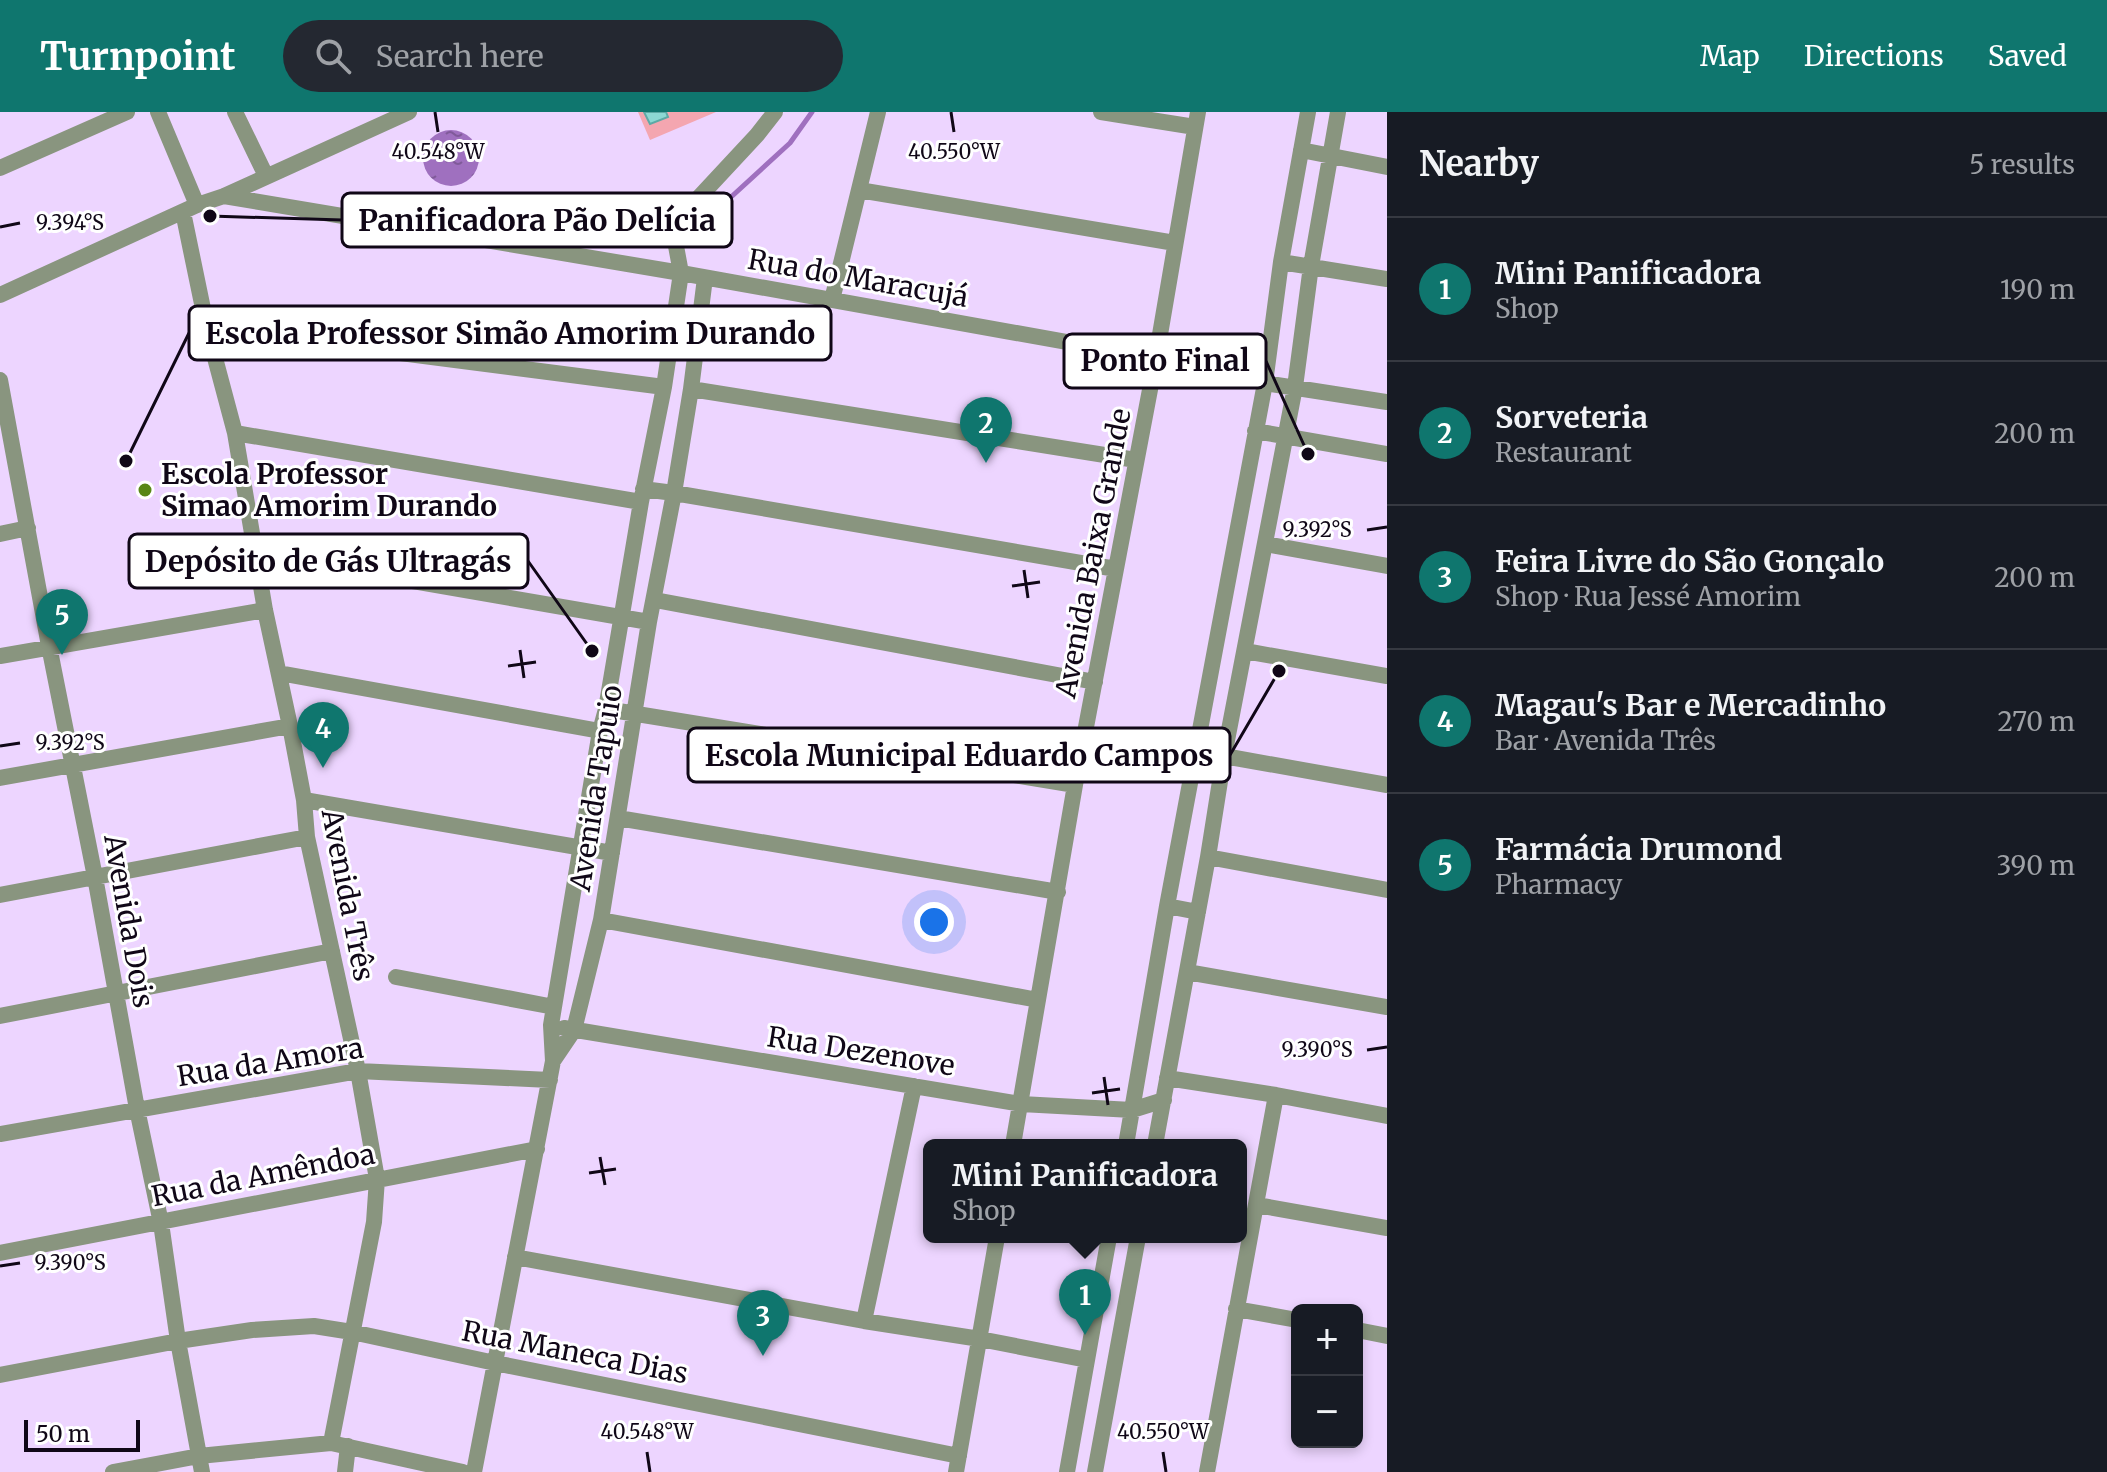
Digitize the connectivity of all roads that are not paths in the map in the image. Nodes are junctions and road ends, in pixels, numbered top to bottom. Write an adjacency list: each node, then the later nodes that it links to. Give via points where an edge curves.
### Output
1 (127, 112): 14 (street)
2 (158, 112): 18 (street, Avenida Três)
3 (235, 112): 15 (street)
4 (409, 112): 15 (street)
5 (775, 112): 22 (street, Avenida Tapuio, via 682,218 676,246)
6 (878, 112): 16 (street)
7 (1101, 112): 10 (street)
8 (1308, 112): 11 (street)
9 (1338, 112): 12 (street)
10 (1196, 119): 19 (street, Avenida Baixa Grande)
11 (1301, 150): 12 (street); 20 (street)
12 (1331, 157): 13 (street); 21 (street)
13 (1387, 167)
14 (0, 168)
15 (266, 176): 17 (street)
16 (859, 190): 19 (street); 26 (street)
17 (224, 196): 18 (street); 22 (street, Rua do Maracujá)
18 (190, 208): 25 (street); 27 (street, Avenida Três)
19 (1175, 243): 28 (street, Avenida Baixa Grande)
20 (1281, 262): 21 (street); 30 (street)
21 (1311, 266): 24 (street); 32 (street)
22 (681, 273): 23 (street, Rua do Maracujá); 31 (street, Avenida Tapuio)
23 (705, 278): 26 (street, Rua do Maracujá); 33 (street, Avenida Tapuio)
24 (1387, 279)
25 (0, 295)
26 (832, 300): 28 (street, Rua do Maracujá)
27 (207, 328): 31 (street); 37 (street, Avenida Três)
28 (1156, 358): 30 (street, Rua do Maracujá); 40 (street, Avenida Baixa Grande)
29 (0, 380): 35 (street, Avenida Dois)
30 (1265, 383): 32 (street, Rua do Maracujá); 36 (street)
31 (664, 387): 42 (street, Avenida Tapuio)
32 (1295, 387): 34 (street, Rua do Maracujá); 38 (street)
33 (691, 389): 40 (street); 41 (street, Avenida Tapuio)
34 (1387, 402)
35 (4, 422): 43 (street, Avenida Dois)
36 (1255, 431): 38 (street); 78 (street)
37 (235, 433): 42 (street); 46 (street, Avenida Três)
38 (1286, 435): 39 (street); 45 (street)
39 (1387, 454)
40 (1136, 460): 48 (street, Avenida Baixa Grande)
41 (674, 493): 42 (street); 48 (street); 49 (street, Avenida Tapuio)
42 (642, 496): 51 (street, Avenida Tapuio)
43 (28, 528): 44 (street); 53 (street, Avenida Dois)
44 (0, 534)
45 (1265, 544): 47 (street); 54 (street)
46 (257, 554): 50 (street, Avenida Três); 51 (street)
47 (1387, 566)
48 (1116, 569): 58 (street, Avenida Baixa Grande)
49 (655, 600): 52 (street, Avenida Tapuio); 58 (street)
50 (265, 610): 53 (street); 56 (street, Avenida Três)
51 (621, 618): 52 (street); 59 (street, Avenida Tapuio)
52 (649, 622): 60 (street, Avenida Tapuio)
53 (49, 646): 55 (street); 64 (street, Avenida Dois)
54 (1245, 651): 57 (street); 63 (street)
55 (0, 656)
56 (279, 673): 61 (street, Avenida Três); 62 (street)
57 (1387, 676)
58 (1095, 682): 66 (street, Avenida Baixa Grande)
59 (606, 709): 60 (street); 62 (street, Avenida Tapuio)
60 (634, 715): 66 (street); 69 (street, Avenida Tapuio)
61 (290, 726): 64 (street); 68 (street, Avenida Três)
62 (600, 731): 71 (street, Avenida Tapuio)
63 (1224, 756): 67 (street); 73 (street)
64 (73, 765): 65 (street); 74 (street, Avenida Dois)
65 (0, 778)
66 (1075, 785): 76 (street, Avenida Baixa Grande)
67 (1387, 785)
68 (304, 800): 70 (street, Avenida Três); 71 (street)
69 (618, 818): 72 (street, Avenida Tapuio); 76 (street)
70 (307, 837): 74 (street); 81 (street, Avenida Três)
71 (581, 847): 72 (street); 86 (street, Avenida Tapuio)
72 (612, 853): 80 (street, Avenida Tapuio)
73 (1208, 857): 75 (street); 79 (street)
74 (95, 877): 77 (street); 84 (street, Avenida Dois)
75 (1387, 890)
76 (1058, 892): 85 (street, Avenida Baixa Grande)
77 (0, 895)
78 (1167, 906): 79 (street); 100 (street)
79 (1198, 912): 82 (street)
80 (601, 920): 85 (street); 90 (street, Avenida Tapuio)
81 (332, 951): 84 (street); 92 (street, Avenida Três)
82 (1187, 972): 87 (street); 93 (street)
83 (396, 977): 86 (street)
84 (116, 993): 88 (street); 99 (street, Avenida Dois)
85 (1038, 1000): 98 (street, Avenida Baixa Grande)
86 (554, 1007): 89 (street, Avenida Tapuio)
87 (1387, 1007)
88 (0, 1016)
89 (551, 1025): 90 (street, Rua Dezenove); 91 (street, Avenida Tapuio)
90 (574, 1030): 91 (street, Avenida Tapuio); 95 (street, Rua Dezenove)
91 (553, 1061): 94 (street, Avenida Tapuio)
92 (358, 1071): 94 (street, Rua da Amora); 99 (street, Rua da Amora); 107 (street, Avenida Três)
93 (1167, 1078): 96 (street); 97 (street)
94 (550, 1080): 106 (street, Avenida Tapuio)
95 (914, 1086): 98 (street, Rua Dezenove); 118 (street)
96 (1276, 1095): 101 (street); 108 (street)
97 (1164, 1100): 100 (street, Rua Dezenove); 105 (street)
98 (1021, 1104): 100 (street, Rua Dezenove); 103 (street, Avenida Baixa Grande)
99 (137, 1109): 102 (street, Rua da Amora); 109 (street, Avenida Dois)
100 (1132, 1110): 104 (street)
101 (1387, 1116)
102 (0, 1134)
103 (1014, 1139)
104 (1127, 1139)
105 (1156, 1139)
106 (537, 1149): 107 (street, Rua da Amêndoa); 115 (street, Avenida Tapuio)
107 (377, 1179): 109 (street, Rua da Amêndoa); 122 (street, Avenida Três)
108 (1257, 1205): 110 (street); 116 (street)
109 (161, 1223): 114 (street, Rua da Amêndoa); 125 (street, Avenida Dois)
110 (1387, 1228)
111 (996, 1243): 124 (street)
112 (1108, 1243): 119 (street)
113 (1137, 1243): 120 (street)
114 (0, 1253)
115 (515, 1257): 118 (street); 127 (street, Avenida Tapuio)
116 (1236, 1309): 117 (street); 138 (street)
117 (1291, 1319)
118 (864, 1321): 124 (street)
119 (1094, 1325): 120 (street); 126 (street)
120 (1121, 1331): 137 (street)
121 (1363, 1331): 123 (street)
122 (352, 1332): 125 (street, Rua Maneca Dias, via 275,1327); 127 (street, Rua Maneca Dias); 129 (street, Avenida Três)
123 (1387, 1336)
124 (980, 1339): 126 (street); 131 (street)
125 (178, 1341): 128 (street, Rua Maneca Dias); 130 (street, Avenida Dois)
126 (1087, 1360): 136 (street)
127 (495, 1363): 131 (street, Rua Maneca Dias); 135 (street, Avenida Tapuio)
128 (0, 1375)
129 (340, 1445): 130 (street); 133 (street, Avenida Três); 134 (street)
130 (200, 1464): 132 (street)
131 (958, 1464)
132 (113, 1472)
133 (345, 1472)
134 (463, 1472)
135 (474, 1472)
136 (1067, 1472)
137 (1095, 1472)
138 (1207, 1472)

